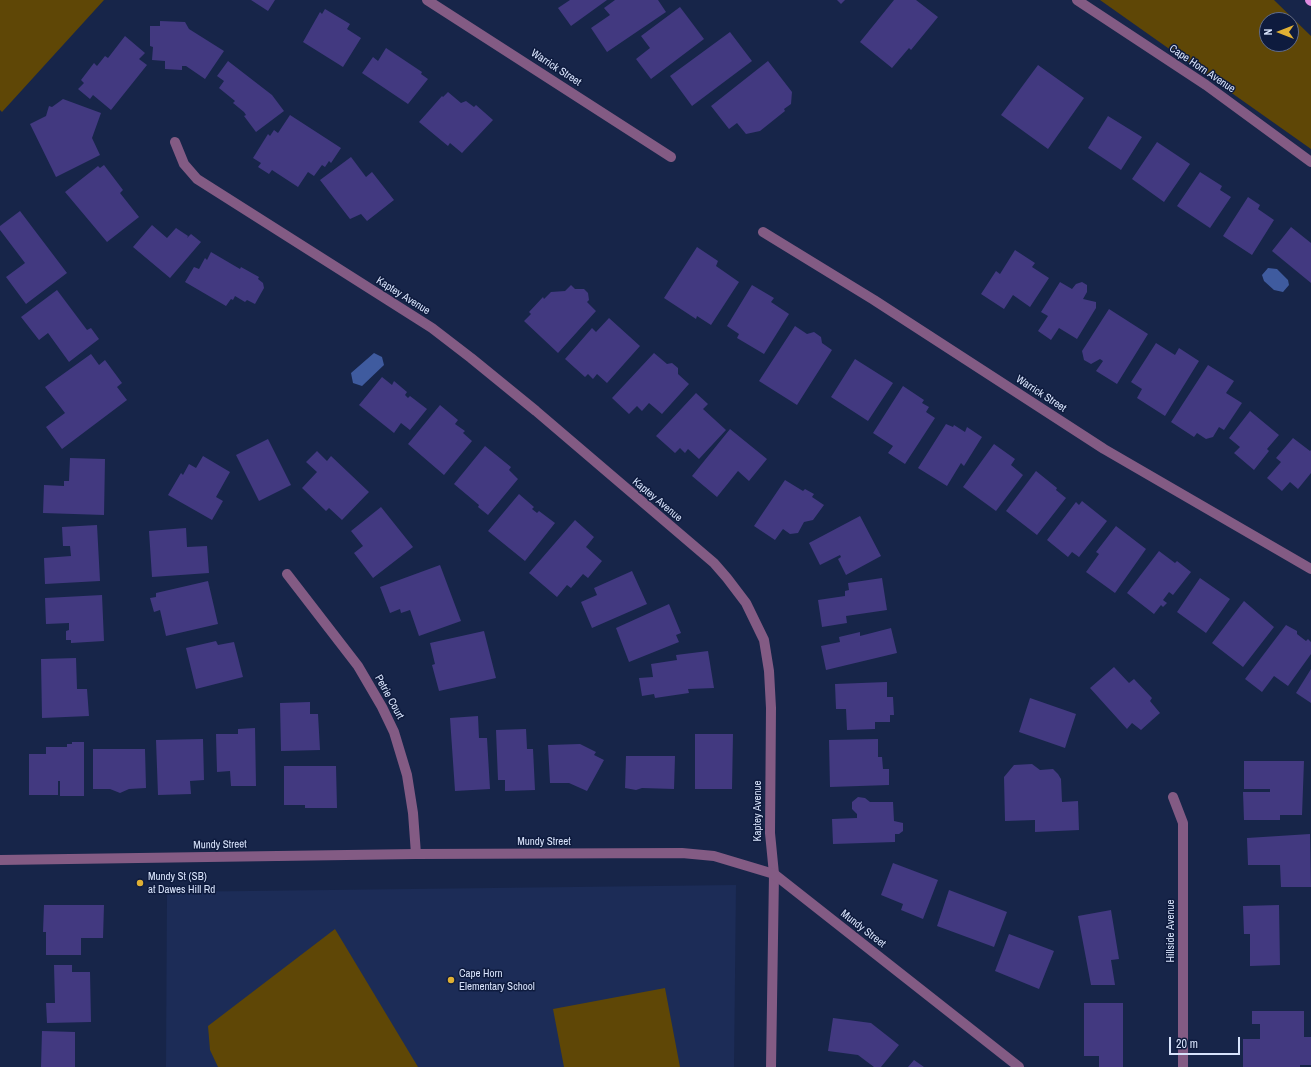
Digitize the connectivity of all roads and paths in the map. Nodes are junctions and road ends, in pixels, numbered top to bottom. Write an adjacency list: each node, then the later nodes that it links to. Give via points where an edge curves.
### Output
1 (427, 0): 4 (street, Warrick Street)
2 (1077, 0): 5 (street, Cape Horn Avenue, via 1206,85)
3 (175, 142): 12 (street, Kaptey Avenue, via 184,164 197,179 432,328 536,411 714,563 727,578 746,603 756,622 764,640 769,671 770,833)
4 (671, 157)
5 (1311, 162)
6 (763, 232): 7 (street, Warrick Street, via 874,300 1104,449)
7 (1311, 569)
8 (288, 574): 10 (street, Petrie Court, via 358,666 394,732 407,775)
9 (1173, 797): 15 (street, Hillside Avenue, via 1183,823)
10 (416, 854): 11 (street, Mundy Street); 12 (street, Mundy Street, via 682,853 714,856)
11 (0, 860)
12 (774, 874): 13 (street, Kaptey Avenue); 14 (street, Mundy Street)
13 (771, 1067)
14 (1019, 1067)
15 (1183, 1067)

